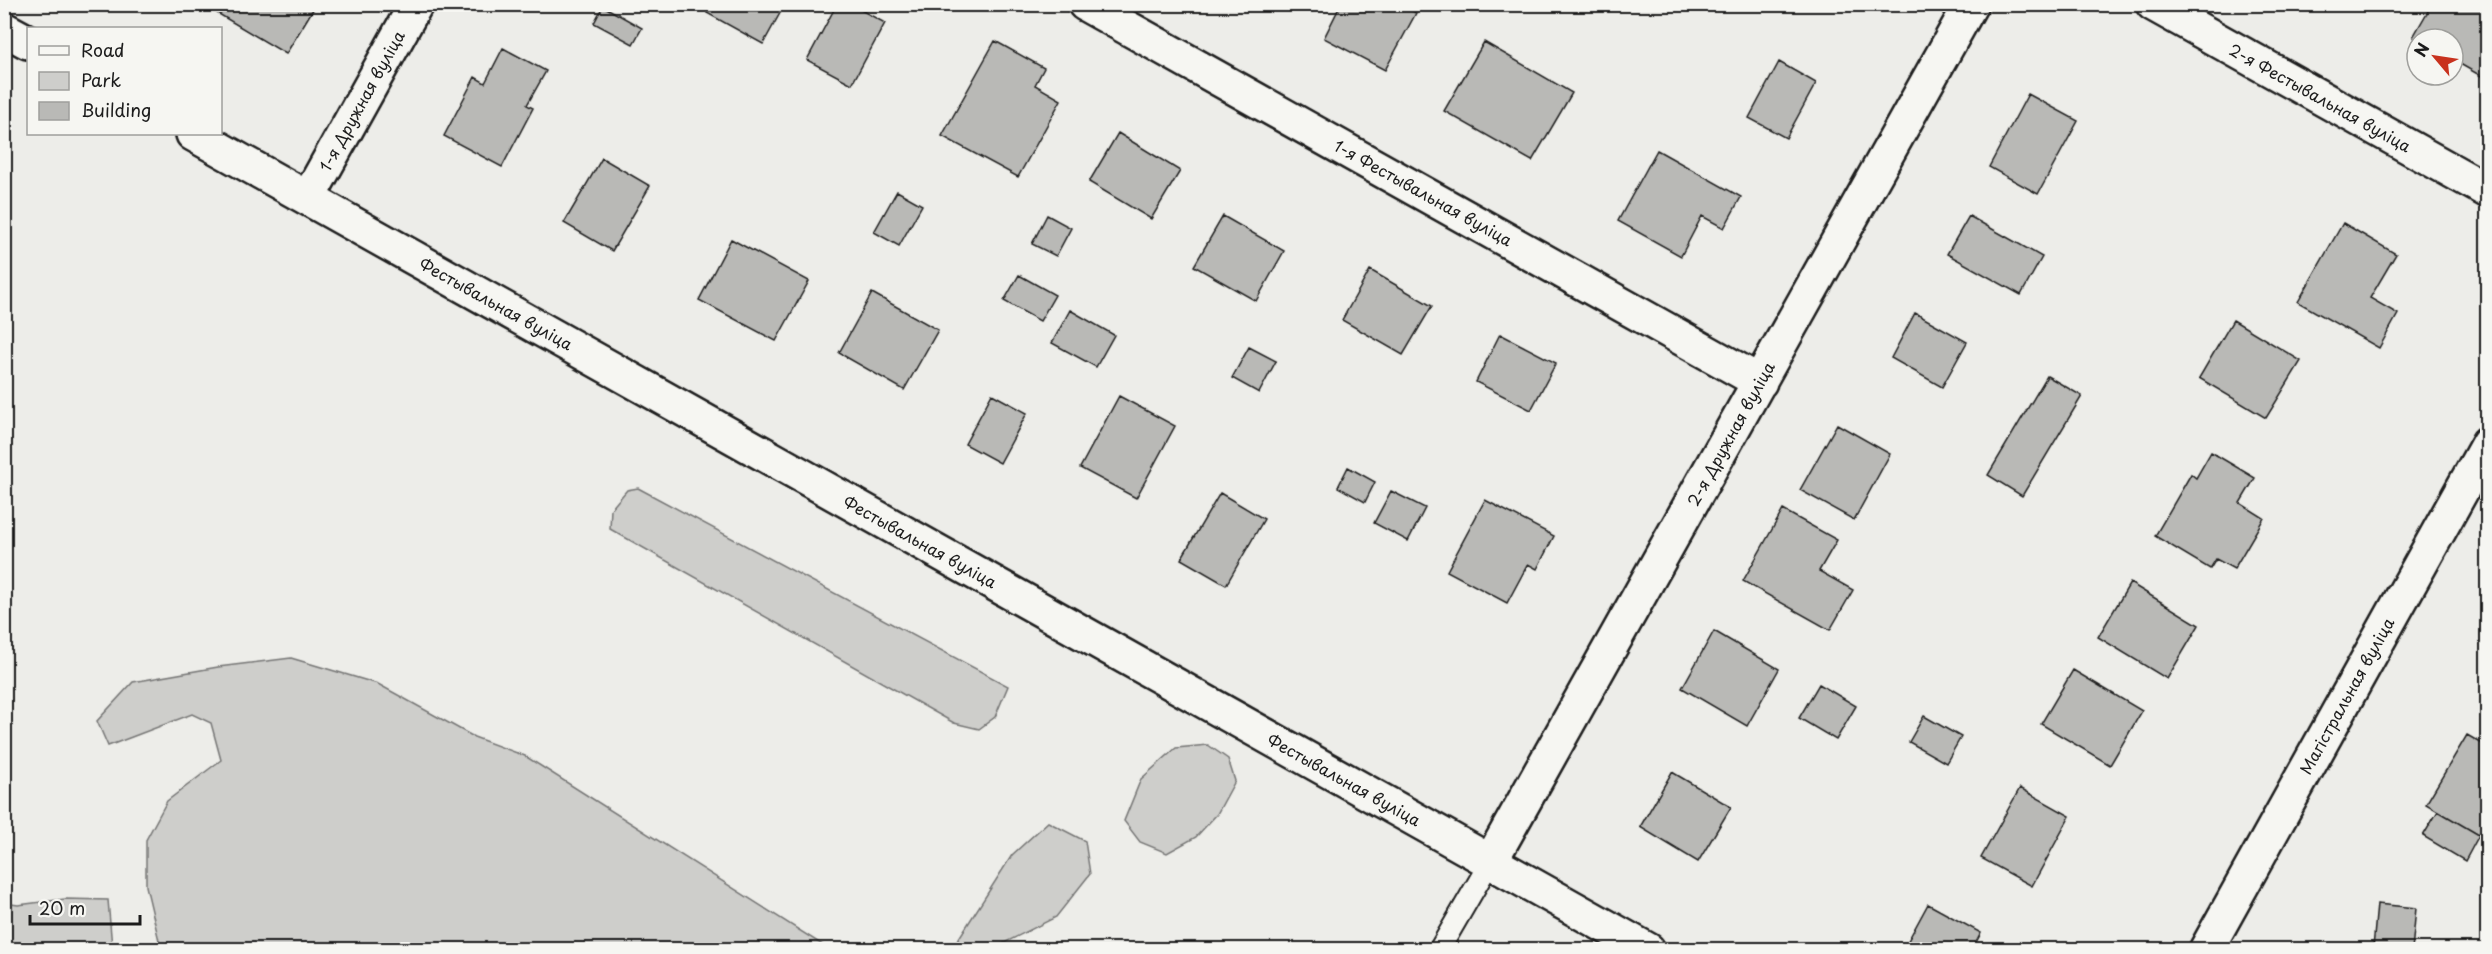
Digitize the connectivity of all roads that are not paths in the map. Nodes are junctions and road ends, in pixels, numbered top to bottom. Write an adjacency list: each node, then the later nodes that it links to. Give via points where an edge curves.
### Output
1 (416, 4): 9 (street, 1-я Дружная вуліца)
2 (1085, 4): 10 (street, 1-я Фестывальная вуліца)
3 (1971, 4): 10 (street, 2-я Дружная вуліца)
4 (2154, 4): 8 (street, 2-я Фестывальная вуліца)
5 (4, 29): 6 (street)
6 (27, 41)
7 (194, 135): 9 (street, Фестывальная вуліца)
8 (2487, 191)
9 (308, 198): 12 (street, Фестывальная вуліца)
10 (1760, 382): 12 (street, 2-я Дружная вуліца)
11 (2487, 443): 15 (street, Магістральная вуліца)
12 (1490, 862): 13 (lane); 14 (street, Фестывальная вуліца)
13 (1439, 950)
14 (1648, 950)
15 (2206, 950)

